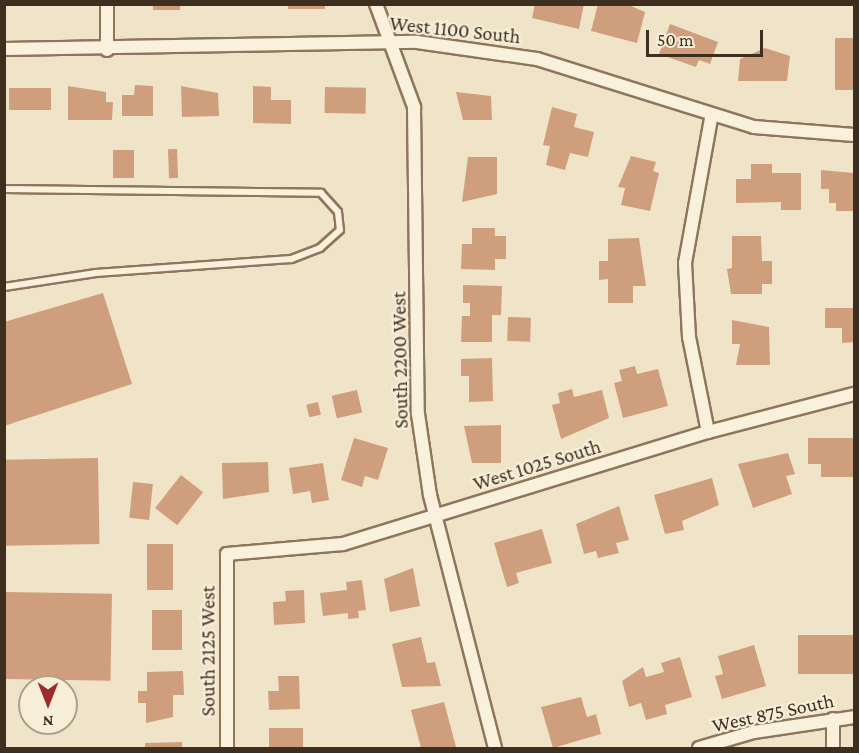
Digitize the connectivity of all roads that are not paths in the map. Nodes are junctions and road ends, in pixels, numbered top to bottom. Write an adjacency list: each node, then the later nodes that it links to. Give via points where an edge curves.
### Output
1 (107, 4): 5 (street)
2 (376, 4): 3 (street, South 2200 West)
3 (392, 42): 5 (street, West 1100 South); 6 (street, West 1100 South, via 537,59); 12 (street, South 2200 West, via 414,108 418,414)
4 (4, 49): 5 (street, West 1100 South)
5 (107, 50)
6 (711, 118): 7 (street, West 1100 South); 11 (street, via 685,263 689,337)
7 (855, 135)
8 (4, 189): 9 (lane, via 321,193 339,212 340,230 321,248 291,260 96,273)
9 (4, 287)
10 (855, 394): 11 (street, West 1025 South)
11 (708, 432): 12 (street, West 1025 South)
12 (436, 517): 13 (street, West 1025 South, via 343,544); 17 (street, South 2200 West)
13 (227, 554): 16 (street, South 2125 West)
14 (855, 717): 15 (street, West 875 South)
15 (833, 719): 18 (street, West 875 South); 19 (street)
16 (226, 748)
17 (495, 748)
18 (699, 748)
19 (833, 748)

